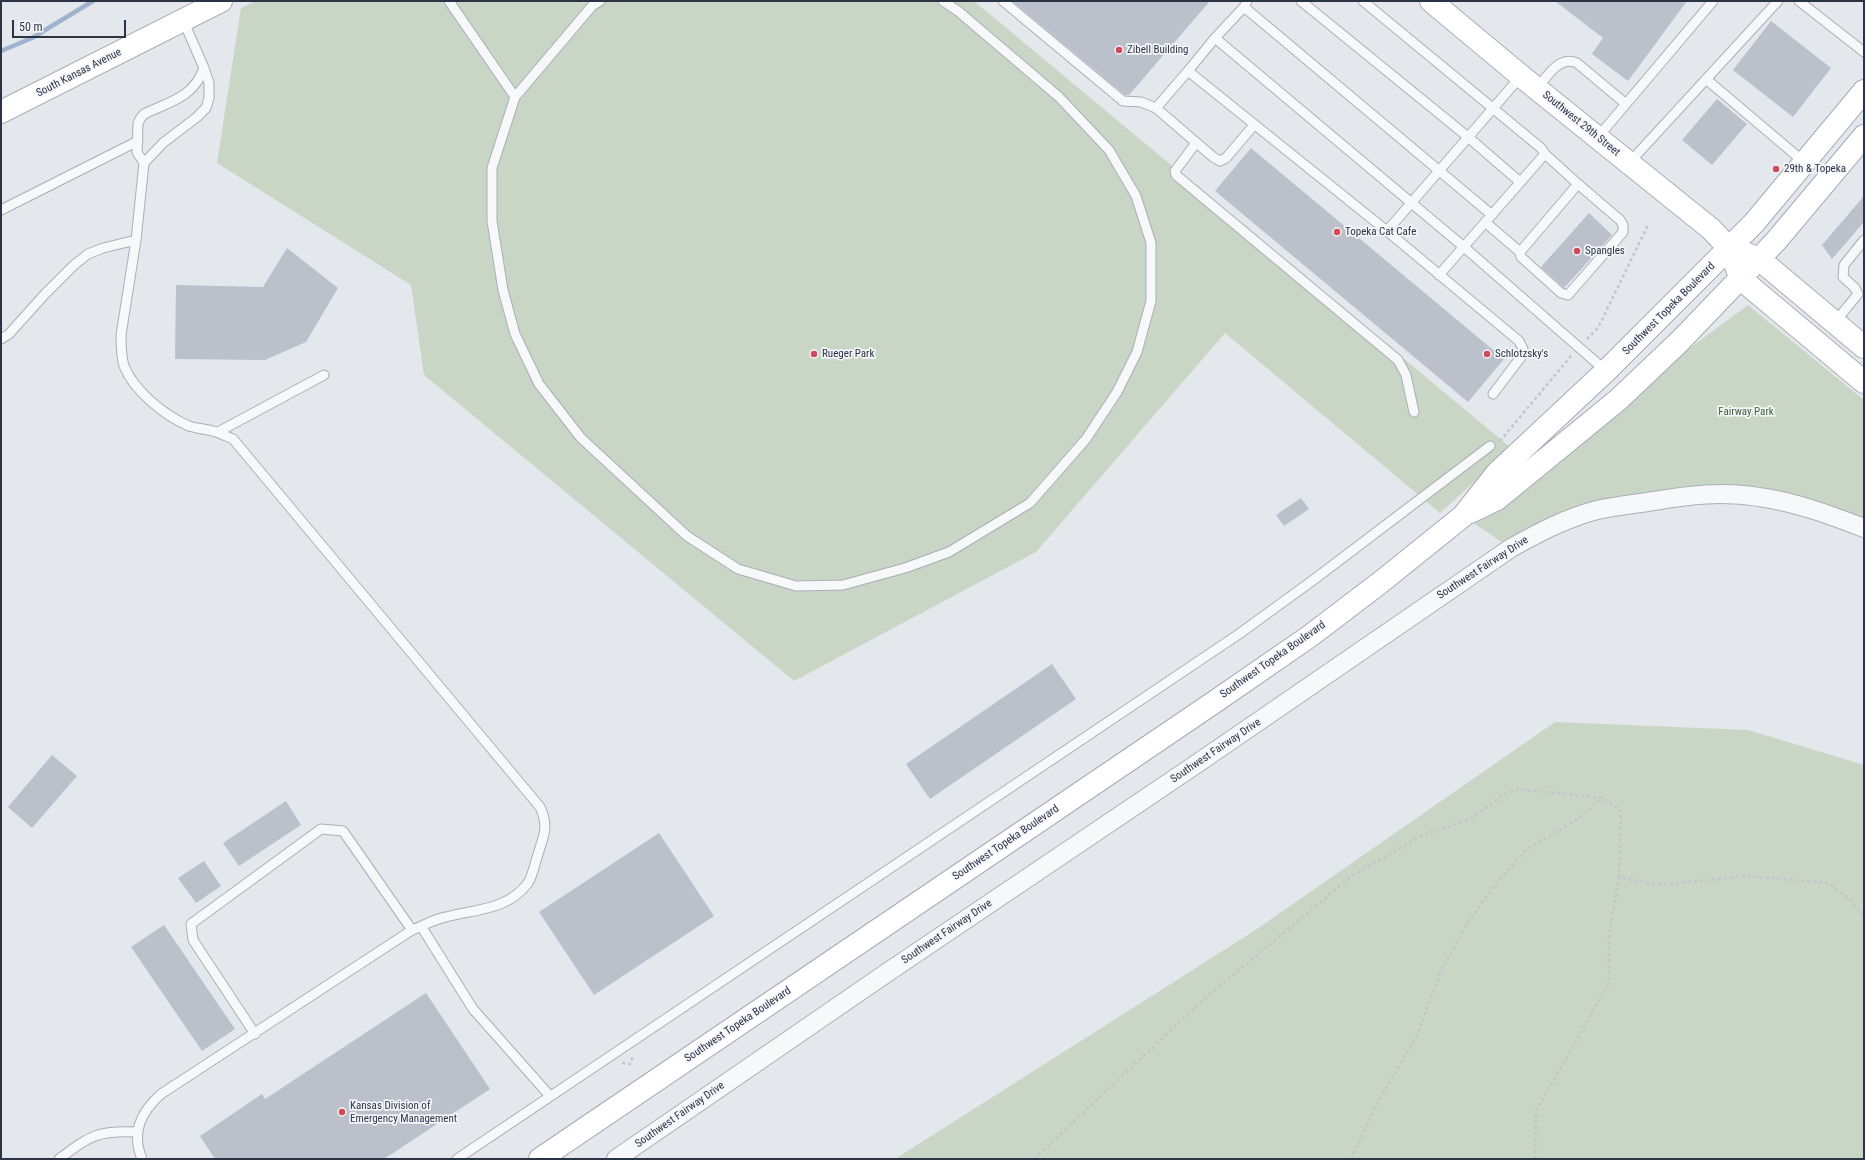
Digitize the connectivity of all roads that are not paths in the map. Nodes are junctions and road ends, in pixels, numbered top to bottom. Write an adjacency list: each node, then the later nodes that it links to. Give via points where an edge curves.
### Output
1 (221, 1): 13 (main road, South Kansas Avenue)
2 (449, 1): 21 (lane)
3 (600, 1): 21 (lane, via 592,6 554,48)
4 (943, 1): 21 (lane, via 1058,97 1109,150 1136,196 1151,243 1151,301 1137,352 1118,392 1086,438 1030,503 949,552 905,568 843,585 796,586 738,569 687,536 581,438 539,384 515,334 503,290 492,221 492,168)
5 (1003, 1): 23 (lane, via 1123,101 1141,102)
6 (1301, 1): 28 (lane)
7 (1363, 1): 24 (lane)
8 (1713, 1): 22 (lane)
9 (1778, 1): 18 (lane)
10 (1799, 1): 15 (lane)
11 (1438, 3): 19 (main road, Southwest 29th Street)
12 (1245, 4): 14 (lane); 36 (lane)
13 (183, 20): 16 (lane); 25 (main road, South Kansas Avenue)
14 (1215, 38): 17 (lane); 39 (lane)
15 (1864, 52)
16 (204, 68): 30 (lane, via 193,90 144,114 140,119); 34 (lane, via 210,98 206,108 163,143)
17 (1188, 71): 23 (lane); 26 (lane)
18 (1706, 79): 33 (lane); 35 (lane)
19 (1529, 82): 22 (lane, via 1561,62 1570,60); 24 (lane); 29 (main road, Southwest 29th Street)
20 (1864, 91): 33 (main road, Southwest Topeka Boulevard)
21 (515, 97)
22 (1626, 104): 29 (lane)
23 (1156, 108): 31 (lane)
24 (1493, 108): 28 (lane); 32 (lane)
25 (1, 112)
26 (1254, 124): 31 (lane, via 1226,158 1220,161); 43 (lane)
27 (1864, 136): 49 (main road, Southwest Topeka Boulevard)
28 (1468, 137): 36 (lane); 37 (lane)
29 (1598, 137): 35 (main road, Southwest 29th Street)
30 (138, 141): 34 (lane, via 138,152); 40 (lane)
31 (1196, 143): 59 (lane, via 1175,171 1176,175 1398,360 1406,375)
32 (1545, 154): 37 (lane); 38 (lane)
33 (1804, 162): 47 (main road, Southwest Topeka Boulevard, via 1754,223)
34 (144, 163): 44 (lane)
35 (1629, 163): 47 (main road, Southwest 29th Street, via 1711,228)
36 (1439, 170): 39 (lane); 41 (lane)
37 (1520, 182): 41 (lane)
38 (1578, 184): 48 (lane); 48 (lane, via 1620,220 1623,232 1618,238 1568,295 1562,293 1521,257)
39 (1412, 202): 43 (lane); 46 (lane)
40 (1, 210)
41 (1492, 215): 42 (lane)
42 (1485, 222): 46 (lane); 48 (lane)
43 (1387, 231): 50 (lane)
44 (136, 240): 53 (lane, via 88,254 74,265); 60 (lane, via 121,335 124,366 151,402 173,418 190,426)
45 (1864, 240): 52 (lane, via 1844,266 1843,277 1858,294)
46 (1464, 246): 50 (lane); 55 (lane)
47 (1729, 248): 49 (main road, Southwest 29th Street); 51 (main road, Southwest 29th Street); 55 (main road, Southwest Topeka Boulevard)
48 (1520, 252)
49 (1759, 259): 51 (main road, Southwest Topeka Boulevard); 52 (main road, Southwest 29th Street)
50 (1439, 275): 58 (lane, via 1519,341 1523,348 1522,357)
51 (1741, 279): 57 (main road, Southwest 29th Street); 62 (main road, Southwest Topeka Boulevard, via 1619,399 1498,499)
52 (1835, 322): 54 (main road, Southwest 29th Street)
53 (1, 340)
54 (1864, 347)
55 (1606, 371): 62 (main road, Southwest Topeka Boulevard, via 1497,473)
56 (324, 375): 60 (lane)
57 (1864, 382)
58 (1493, 394)
59 (1414, 412)
60 (218, 432): 64 (lane, via 233,439 540,807 545,818 545,830 529,881 521,891 497,906 444,917)
61 (1490, 446): 66 (lane, via 1239,634)
62 (1463, 516): 71 (main road, Southwest Topeka Boulevard, via 1310,636)
63 (1864, 528): 72 (street, Southwest Fairway Drive, via 1797,505 1724,493 1690,495 1597,510 1539,532 1511,548)
64 (416, 928): 65 (lane); 65 (lane, via 343,831 321,829 191,924 193,940); 66 (lane, via 473,1009)
65 (255, 1034): 67 (lane, via 162,1094 143,1114)
66 (550, 1096): 70 (lane)
67 (137, 1132): 68 (lane, via 113,1131 98,1134 82,1141); 69 (lane)
68 (59, 1159)
69 (142, 1159)
70 (457, 1159)
71 (540, 1159)
72 (616, 1159)

